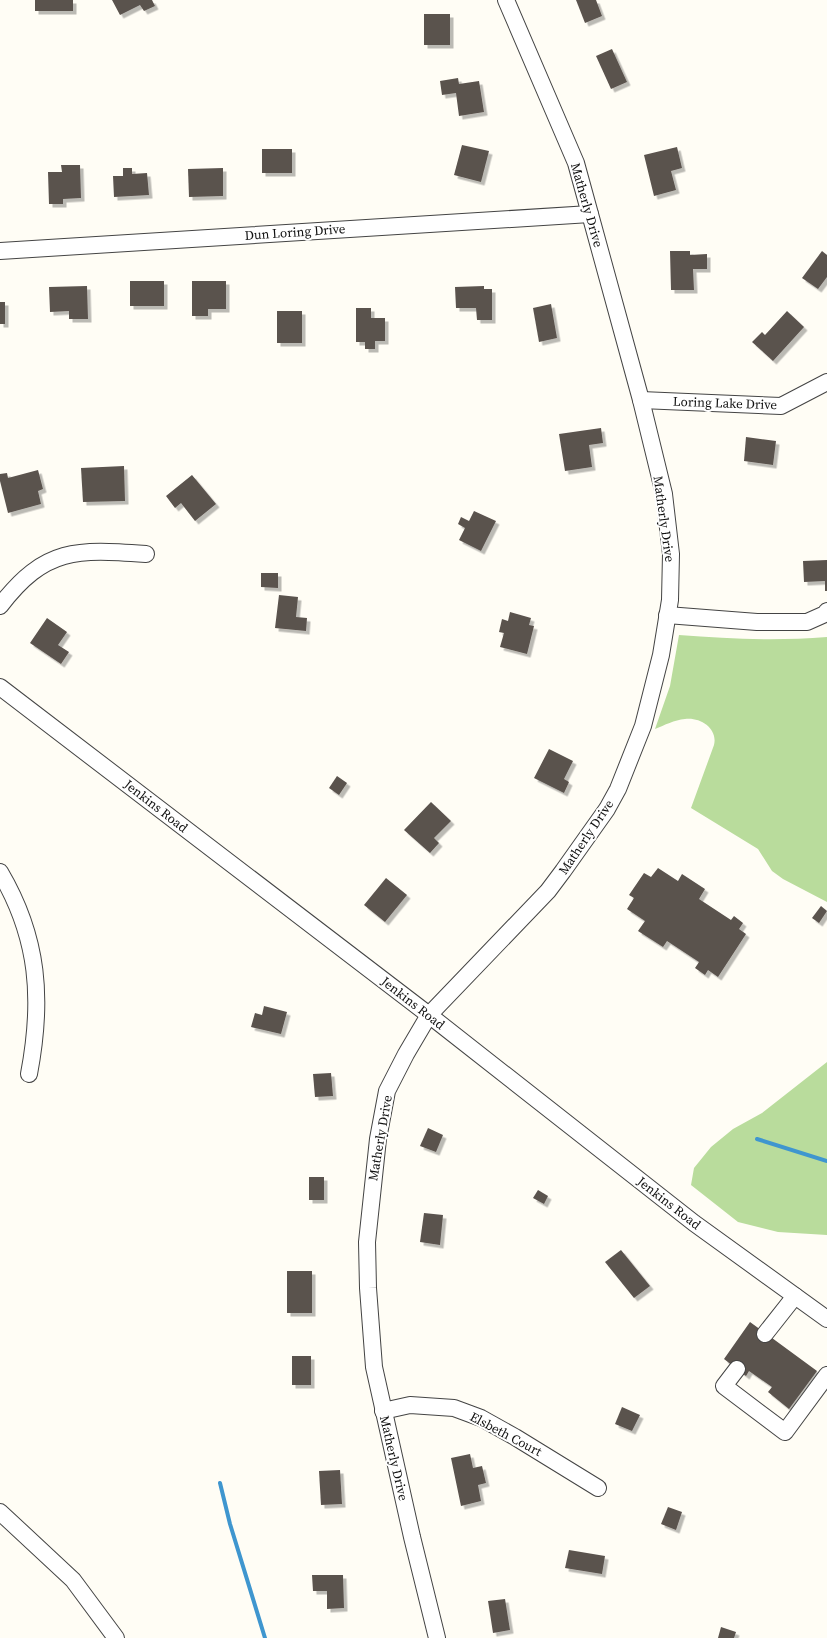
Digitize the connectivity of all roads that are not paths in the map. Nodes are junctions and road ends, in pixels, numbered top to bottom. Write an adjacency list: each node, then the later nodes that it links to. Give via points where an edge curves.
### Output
1 (506, 0): 2 (street, Matherly Drive, via 576,163)
2 (590, 214): 3 (street, Dun Loring Drive); 5 (street, Matherly Drive)
3 (0, 251)
4 (827, 382): 5 (street, Loring Lake Drive, via 781,406)
5 (641, 400): 9 (street, Matherly Drive, via 664,494 671,554 670,600)
6 (146, 554): 7 (street, via 94,551 63,556 31,573)
7 (0, 606)
8 (827, 611): 9 (street, via 807,622 757,622)
9 (667, 615): 12 (street, Matherly Drive, via 661,655 643,726 618,789 607,809 548,891)
10 (0, 687): 12 (street, Jenkins Road)
11 (0, 872): 13 (street, via 12,892 29,939 37,987 34,1045)
12 (429, 1015): 14 (street, Jenkins Road, via 694,1223); 19 (street, Matherly Drive, via 388,1091 373,1174 367,1242 368,1288 374,1367)
13 (29, 1074)
14 (795, 1296): 15 (street, Jenkins Road); 16 (street)
15 (827, 1319)
16 (765, 1334)
17 (736, 1369): 18 (street, via 724,1386 785,1432)
18 (827, 1375)
19 (383, 1411): 20 (street, Elsbeth Court, via 410,1406 454,1408 481,1418); 23 (street, Matherly Drive)
20 (598, 1488)
21 (0, 1512): 22 (street, via 69,1576)
22 (116, 1638)
23 (437, 1638)

